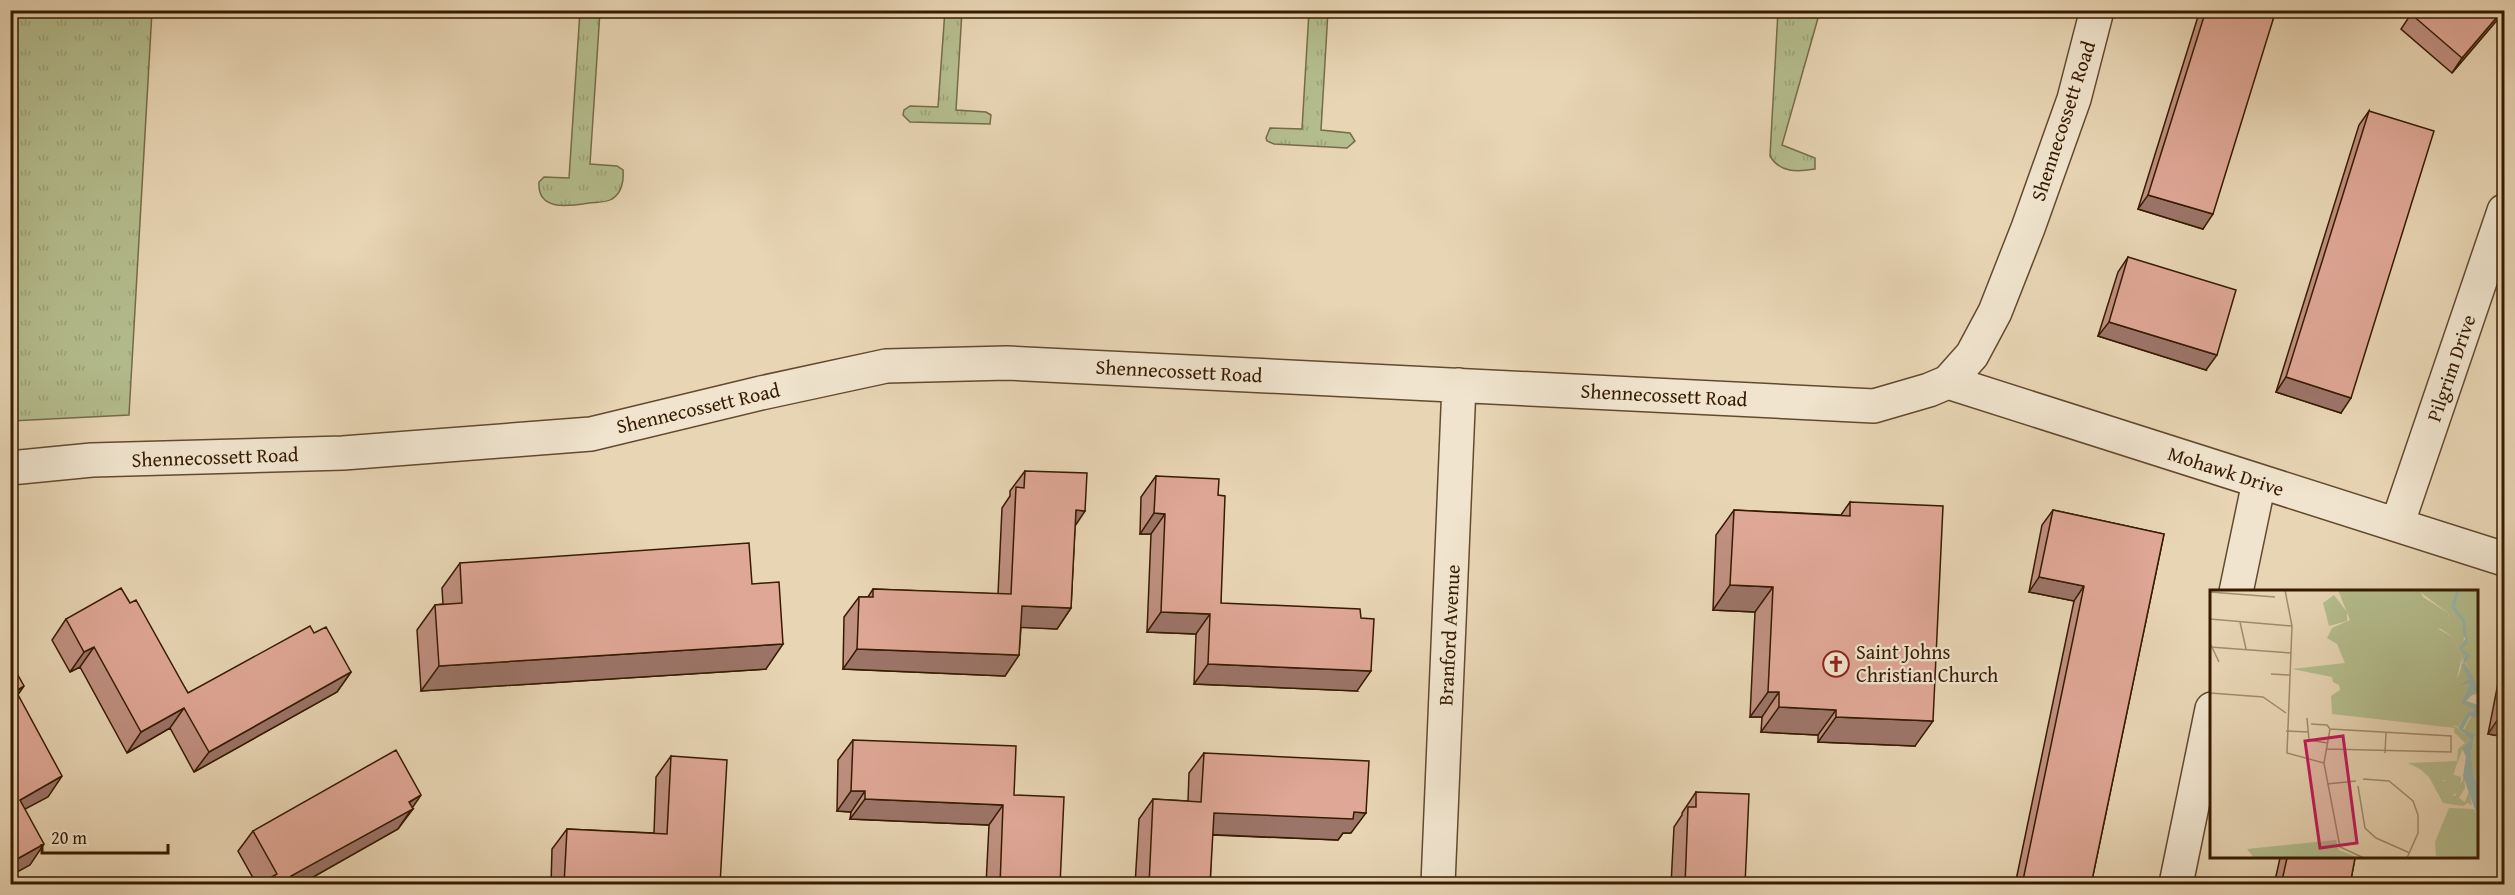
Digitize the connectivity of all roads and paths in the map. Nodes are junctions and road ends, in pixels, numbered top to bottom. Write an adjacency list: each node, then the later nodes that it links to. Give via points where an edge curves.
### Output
1 (2097, 10): 3 (street, Shennecossett Road, via 2074,99 1995,312 1972,355)
2 (2505, 210): 7 (street, Pilgrim Drive)
3 (1948, 382): 4 (street, Shennecossett Road, via 1875,406); 6 (street, Mohawk Drive)
4 (1459, 385): 5 (street, Shennecossett Road, via 1007,363 886,366 591,434 344,453 92,460); 11 (street, Branford Avenue)
5 (10, 468)
6 (2259, 482): 7 (street, Mohawk Drive); 9 (street)
7 (2397, 525): 8 (street, Mohawk Drive)
8 (2505, 559)
9 (2236, 590)
10 (2210, 719): 12 (street)
11 (1438, 885)
12 (2176, 885)

